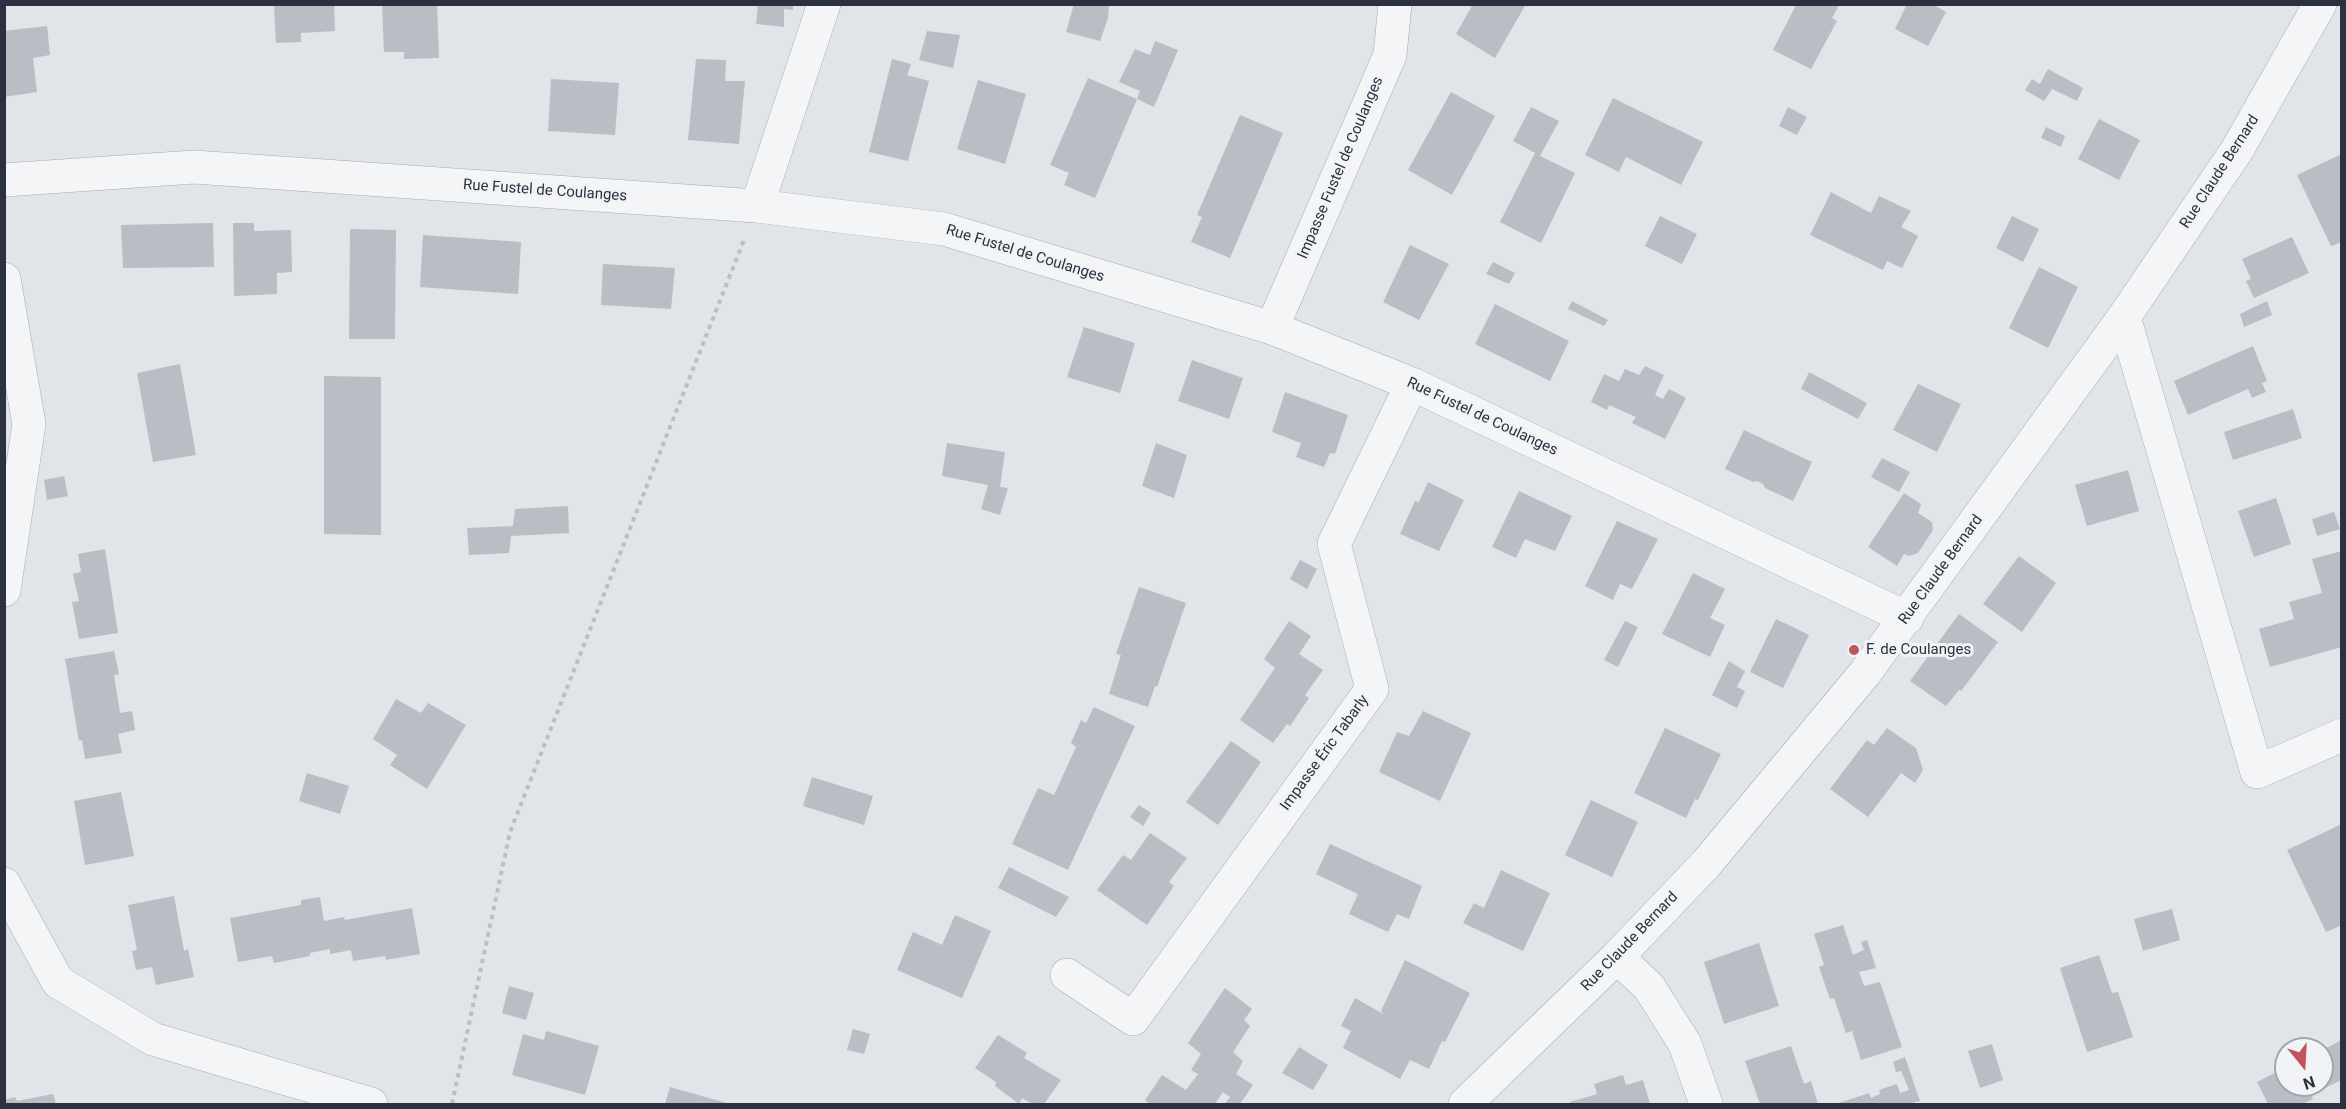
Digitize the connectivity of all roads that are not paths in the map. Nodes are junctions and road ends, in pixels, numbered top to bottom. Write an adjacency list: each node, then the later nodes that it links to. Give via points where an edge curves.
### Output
1 (824, 4): 5 (street)
2 (1395, 4): 8 (street, Impasse Fustel de Coulanges, via 1390,55)
3 (2320, 4): 7 (street, Rue Claude Bernard, via 2237,150)
4 (4, 180): 5 (street, Rue Fustel de Coulanges, via 194,167)
5 (757, 206): 8 (street, Rue Fustel de Coulanges, via 944,229)
6 (4, 279): 10 (street, via 29,424)
7 (2124, 317): 11 (street, Rue Claude Bernard); 12 (street, via 2257,772)
8 (1272, 328): 9 (street, Rue Fustel de Coulanges)
9 (1412, 384): 11 (street, Rue Fustel de Coulanges); 15 (street, Impasse Éric Tabarly, via 1334,544 1372,688 1133,1019)
10 (4, 590)
11 (1907, 618): 14 (street, Rue Claude Bernard, via 1707,864)
12 (2342, 735)
13 (4, 884): 16 (street, via 58,982 153,1039)
14 (1617, 957): 17 (street, Rue Claude Bernard); 18 (street, via 1649,987 1685,1044)
15 (1067, 975)
16 (371, 1104)
17 (1465, 1104)
18 (1706, 1104)

